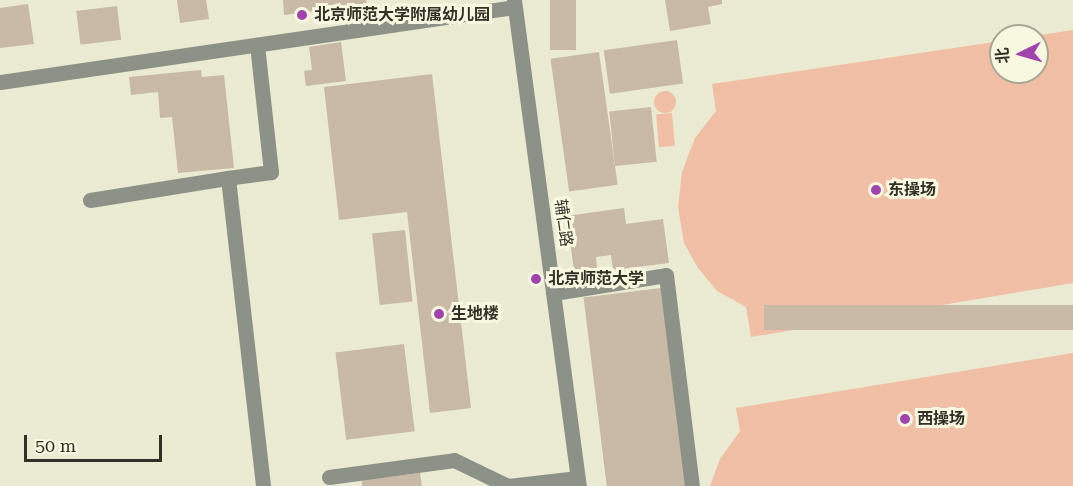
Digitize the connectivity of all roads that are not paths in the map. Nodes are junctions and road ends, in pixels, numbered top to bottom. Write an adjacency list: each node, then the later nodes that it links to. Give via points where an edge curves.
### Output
1 (515, 4): 2 (street); 6 (street, 辅仁路)
2 (257, 45): 3 (street); 4 (street, via 272,172)
3 (0, 81)
4 (228, 178): 5 (street); 9 (street)
5 (90, 200)
6 (554, 293): 8 (street, 辅仁路); 10 (street, via 666,275)
7 (329, 477): 8 (street, via 454,460 508,486)
8 (579, 482)
9 (263, 486)
10 (692, 486)

